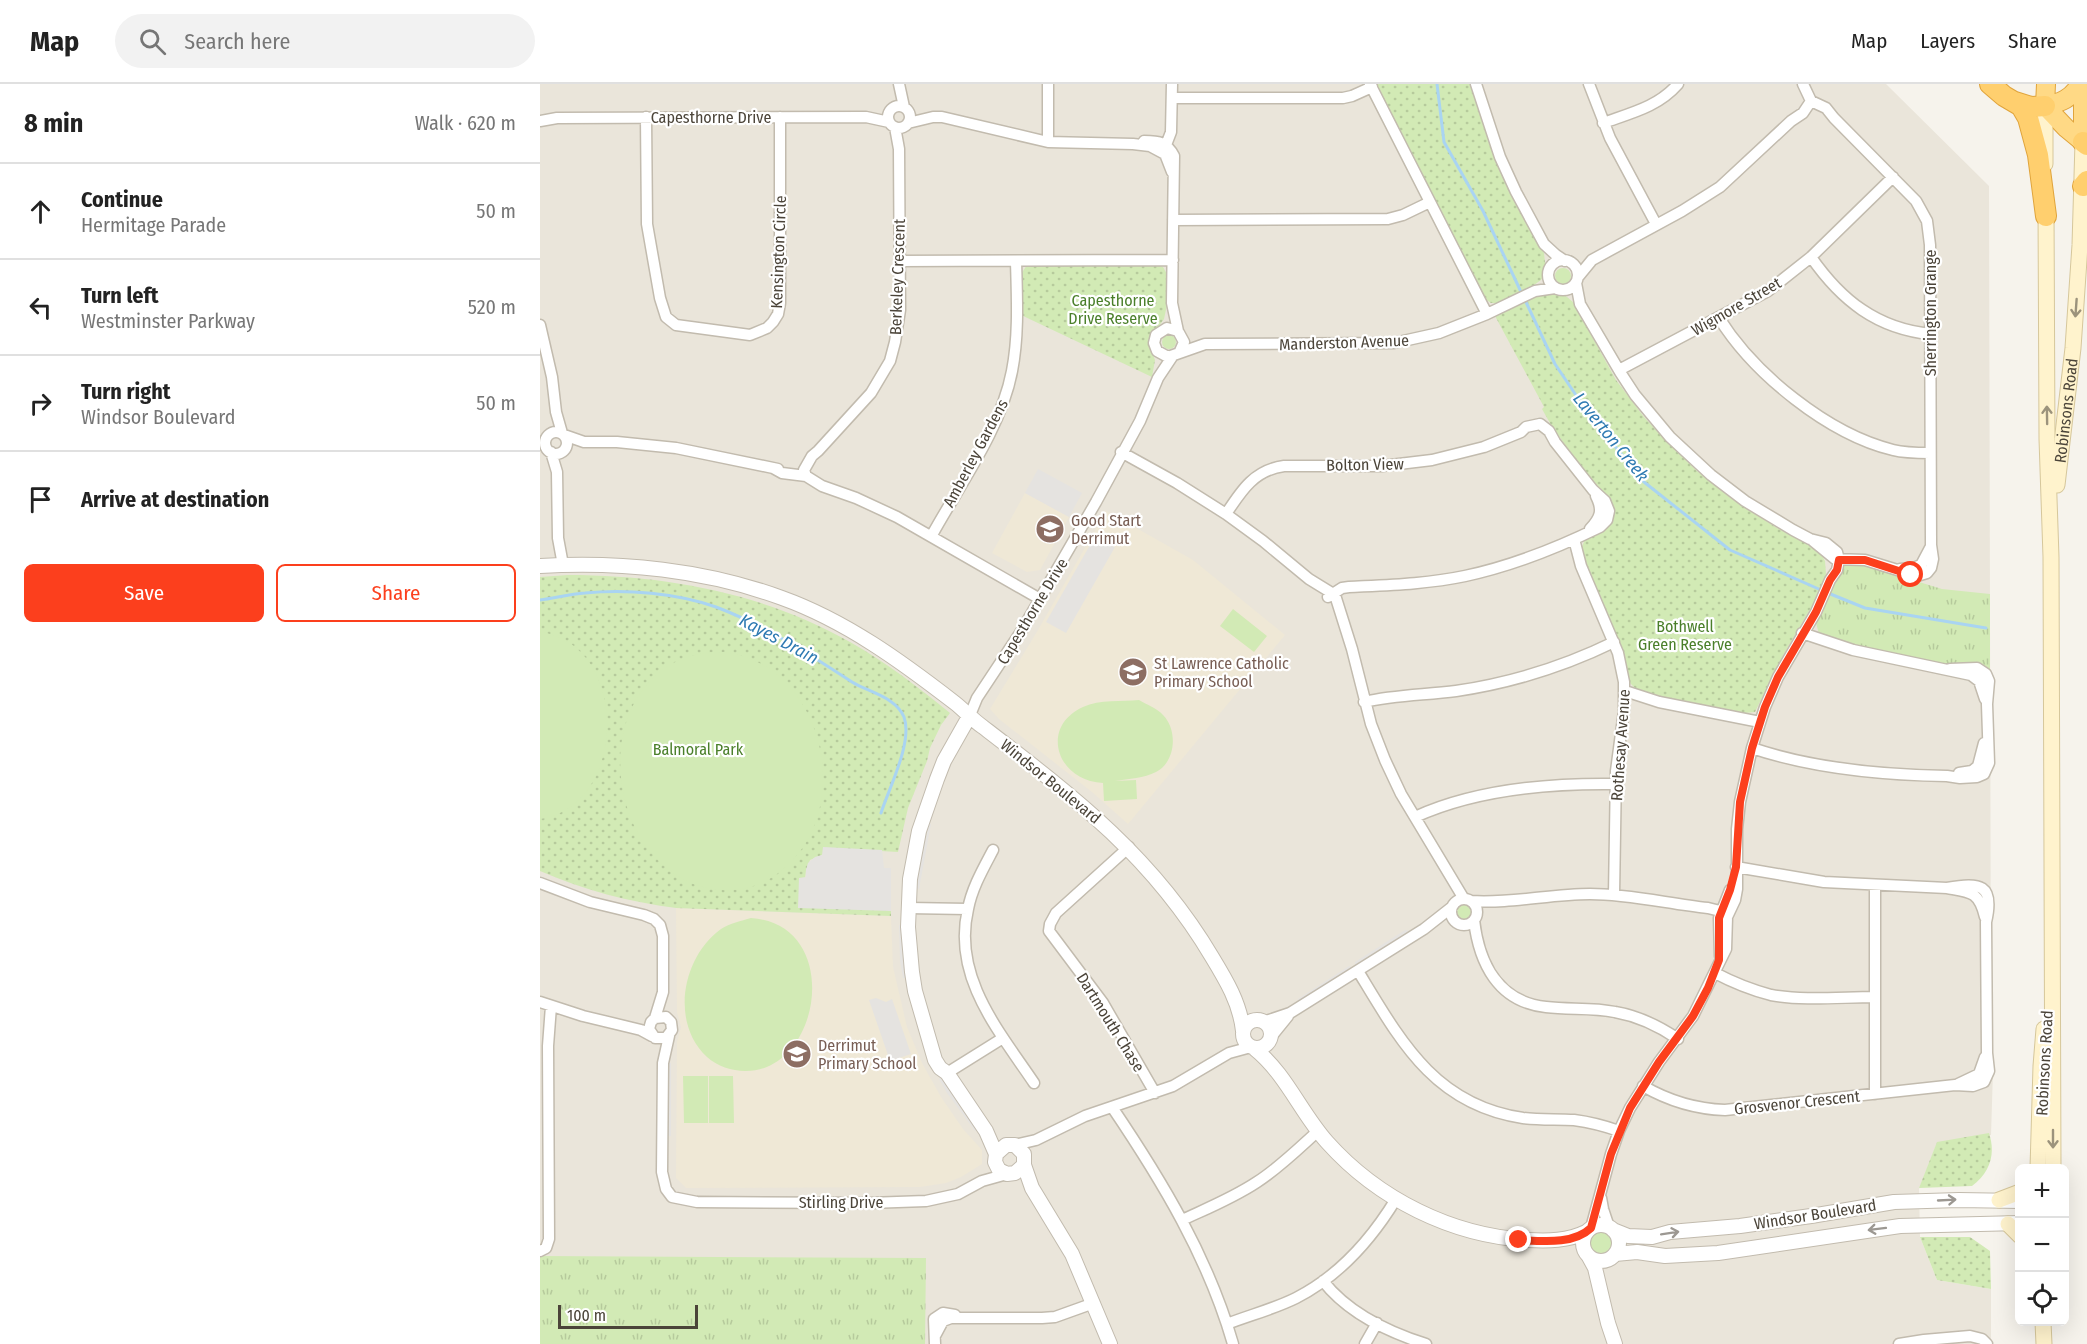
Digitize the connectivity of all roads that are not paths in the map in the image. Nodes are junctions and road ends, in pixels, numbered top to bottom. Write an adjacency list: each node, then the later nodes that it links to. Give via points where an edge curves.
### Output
1 (1048, 84): 26 (street)
2 (1172, 84): 13 (street)
3 (1476, 84): 35 (street, via 1505,169)
4 (1589, 84): 25 (street)
5 (1678, 84): 25 (street, via 1656,103)
6 (1798, 84): 15 (street)
7 (1803, 84): 15 (street, Sherrington Grange)
8 (1990, 84): 14 (highway)
9 (2046, 84): 16 (highway, Robinsons Road)
10 (2082, 84): 16 (highway, via 2066,100); 27 (highway, Robinsons Road)
11 (1371, 86): 13 (street, via 1342,98); 31 (street)
12 (899, 87): 17 (street, Berkeley Crescent); 23 (street, Berkeley Crescent)
13 (1172, 98): 28 (street)
14 (2015, 102): 16 (highway); 32 (highway, via 2025,112 2035,143)
15 (1808, 103): 29 (street, Sherrington Grange, via 1826,108); 34 (street, via 1720,187)
16 (2045, 106): 27 (highway); 32 (main road, Robinsons Road)
17 (906, 109): 21 (street, Capesthorne Drive); 23 (street, via 898,106); 23 (street, Berkeley Crescent, via 910,117)
18 (540, 116): 22 (street, Capesthorne Drive)
19 (646, 117): 20 (street, Capesthorne Drive); 20 (street, Kensington Circle, via 647,224 666,317 676,325 750,335 773,322 780,303); 22 (street, Capesthorne Drive)
20 (780, 117): 23 (street, Capesthorne Drive)
21 (933, 117): 23 (street, Capesthorne Drive); 26 (street, Capesthorne Drive)
22 (556, 118): 24 (street, Capesthorne Drive)
23 (896, 120): 39 (street, Berkeley Crescent)
24 (540, 122)
25 (1603, 123): 34 (street)
26 (1048, 142): 28 (street, Capesthorne Drive)
27 (2085, 143): 30 (main road, Robinsons Road)
28 (1163, 146): 33 (street, via 1172,172)
29 (1893, 177): 36 (street, Wigmore Street); 53 (street, Sherrington Grange, via 1916,201 1929,229)
30 (2085, 183): 72 (main road, Robinsons Road, one-way to 72)
31 (1430, 202): 33 (street, via 1388,219); 48 (street)
32 (2046, 216): 72 (main road, Robinsons Road, one-way to 32)
33 (1173, 220): 37 (street)
34 (1656, 224): 38 (street)
35 (1544, 244): 41 (street); 42 (street)
36 (1811, 257): 49 (street, Wigmore Street, via 1768,291); 53 (street, via 1840,291 1874,318 1903,330)
37 (1173, 260): 40 (street); 46 (street)
38 (1592, 260): 41 (street); 43 (street)
39 (900, 261): 40 (street); 67 (street, Berkeley Crescent, via 899,325 890,361 871,393 818,451)
40 (1016, 261): 69 (street, Amberley Gardens, via 1015,348 1005,398)
41 (1568, 262): 42 (street, via 1557,262); 43 (street, via 1576,269)
42 (1549, 272): 44 (street, via 1549,280); 45 (street, Manderston Avenue)
43 (1577, 280): 44 (street, via 1569,289); 47 (street)
44 (1558, 289): 45 (street, Manderston Avenue); 47 (street)
45 (1535, 291): 48 (street, Manderston Avenue)
46 (1172, 303): 51 (street); 52 (street)
47 (1580, 304): 57 (street)
48 (1487, 314): 54 (street, Manderston Avenue, via 1439,333 1394,343)
49 (1719, 318): 57 (street, Wigmore Street); 65 (street, via 1757,366 1815,413 1881,446)
50 (540, 325): 59 (street)
51 (1163, 329): 52 (street); 55 (street, via 1155,339)
52 (1179, 332): 54 (street); 56 (street, via 1184,342)
53 (1930, 334): 65 (street, Sherrington Grange)
54 (1205, 344): 56 (street, Manderston Avenue)
55 (1157, 351): 56 (street, via 1164,356); 58 (street, Capesthorne Drive)
56 (1176, 354): 58 (street, Capesthorne Drive)
57 (1619, 370): 71 (street, via 1670,437 1712,475 1760,510 1810,539 1826,543)
58 (1158, 378): 64 (street, Capesthorne Drive, via 1140,421)
59 (556, 412): 60 (street); 62 (street)
60 (563, 434): 61 (street); 62 (street, via 555,432); 63 (street)
61 (584, 442): 63 (street); 67 (street, via 676,448 782,473)
62 (546, 444): 63 (street, via 557,453); 66 (street)
63 (565, 448): 66 (street)
64 (1121, 452): 68 (street); 76 (street, Capesthorne Drive)
65 (1930, 453): 71 (street, Sherrington Grange, via 1931,545 1924,569 1896,569 1855,554)
66 (557, 472): 73 (street, via 555,549)
67 (807, 473): 69 (street)
68 (1226, 514): 70 (street, Bolton View, via 1250,481 1271,468 1414,463 1468,452 1521,432 1539,431 1555,442 1593,490 1600,505 1603,519); 75 (street)
69 (932, 535): 76 (street)
70 (1569, 541): 75 (street, via 1526,559 1464,576 1342,588); 78 (street, Rothesay Avenue)
71 (1836, 557): 77 (street, via 1837,570)
72 (2051, 557): 140 (main road, Robinsons Road, via 2052,957)
73 (559, 565): 74 (street, Windsor Boulevard); 81 (street, Windsor Boulevard, via 610,565 681,573 816,614 881,648)
74 (540, 566)
75 (1332, 598): 80 (street, via 1352,649)
76 (1040, 599): 81 (street, Capesthorne Drive)
77 (1802, 633): 82 (street); 83 (street, via 1976,677 1987,704 1987,731 1978,766 1947,776 1858,770)
78 (1614, 642): 79 (street, Rothesay Avenue); 80 (street, via 1561,665 1504,681)
79 (1625, 696): 82 (street); 84 (street, Rothesay Avenue)
80 (1364, 702): 85 (street, via 1384,760)
81 (970, 715): 86 (street, Windsor Boulevard, via 1089,810); 96 (street, via 944,761 928,804 914,857)
82 (1760, 722): 83 (street)
83 (1752, 748): 88 (street, via 1740,802)
84 (1616, 784): 85 (street, via 1570,784 1505,792); 92 (street, Rothesay Avenue)
85 (1415, 817): 89 (street)
86 (1129, 848): 107 (street, Windsor Boulevard, via 1186,917); 130 (street, Dartmouth Chase, via 1056,913 1049,931 1103,1004)
87 (993, 850): 97 (street)
88 (1736, 867): 91 (street, Grosvenor Crescent, via 1816,882); 98 (street)
89 (1451, 879): 93 (street); 95 (street)
90 (540, 883): 105 (street, via 658,922 663,936)
91 (1875, 886): 106 (street); 131 (street, Grosvenor Crescent, via 1947,888 1977,896 1986,922 1987,1053 1979,1074 1955,1085)
92 (1614, 895): 94 (street, via 1547,896); 98 (street, via 1684,906 1707,916)
93 (1467, 900): 94 (street); 95 (street); 99 (street, via 1476,906)
94 (1501, 903): 99 (street)
95 (1452, 906): 100 (street, via 1451,915); 101 (street)
96 (908, 908): 97 (street); 127 (street, via 912,972 921,1012 935,1060)
97 (968, 909): 120 (street, via 966,945 972,981)
98 (1722, 915): 104 (street, via 1727,944)
99 (1475, 919): 100 (street, via 1467,925); 102 (street)
100 (1458, 924): 101 (street, via 1444,923); 102 (street)
101 (1424, 929): 103 (street)
102 (1478, 945): 122 (street, via 1492,976 1523,1001 1544,1007 1616,1012 1656,1025)
103 (1358, 971): 111 (street); 135 (street, via 1413,1057 1450,1090 1498,1112 1523,1118 1576,1120)
104 (1714, 973): 106 (street, via 1772,995); 122 (street)
105 (663, 992): 112 (street); 113 (street)
106 (1874, 997): 131 (street)
107 (1236, 999): 114 (street, Windsor Boulevard); 117 (street, Windsor Boulevard)
108 (540, 1002): 109 (street)
109 (551, 1006): 110 (street); 116 (street)
110 (562, 1010): 115 (street); 116 (street)
111 (1290, 1013): 114 (street); 121 (street)
112 (654, 1018): 113 (street); 115 (street); 119 (street, via 650,1025)
113 (669, 1019): 118 (street)
114 (1262, 1021): 117 (street, via 1248,1023); 121 (street)
115 (622, 1024): 119 (street)
116 (550, 1032): 155 (street)
117 (1243, 1033): 123 (street, via 1245,1042); 124 (street)
118 (669, 1036): 119 (street); 125 (street, Stirling Drive)
119 (654, 1037): 125 (street, Stirling Drive)
120 (1003, 1038): 127 (street); 128 (street)
121 (1271, 1038): 123 (street, via 1264,1047); 126 (street)
122 (1678, 1039): 129 (street)
123 (1253, 1048): 124 (street); 126 (street)
124 (1229, 1053): 130 (street)
125 (663, 1064): 142 (street, Stirling Drive, via 662,1172 672,1197 697,1202 911,1202 958,1194)
126 (1277, 1069): 134 (street)
127 (947, 1073): 133 (street)
128 (1034, 1083)
129 (1643, 1086): 131 (street, Grosvenor Crescent, via 1674,1102 1714,1110); 135 (street)
130 (1155, 1093): 132 (street)
131 (1875, 1094)
132 (1113, 1107): 136 (street); 150 (street)
133 (986, 1131): 137 (street); 138 (street)
134 (1318, 1131): 146 (street, via 1354,1169); 150 (street, via 1258,1181)
135 (1619, 1131): 144 (street)
136 (1036, 1140): 137 (street); 139 (street)
137 (1013, 1145): 138 (street, via 1002,1147); 139 (street, via 1024,1154)
138 (996, 1155): 141 (street, via 999,1170); 142 (street)
139 (1024, 1163): 141 (street, via 1018,1172); 143 (street)
140 (2041, 1164)
141 (1009, 1174): 142 (street, Stirling Drive); 143 (street)
142 (982, 1181)
143 (1032, 1188): 163 (street, via 1072,1254)
144 (1601, 1192): 153 (street); 154 (street)
145 (2015, 1194): 147 (main road)
146 (1396, 1199): 156 (street, via 1470,1231); 161 (street, via 1366,1243)
147 (1999, 1200): 148 (street, Windsor Boulevard); 149 (street, Windsor Boulevard, one-way to 147)
148 (2015, 1201)
149 (1918, 1202): 151 (street, via 1928,1214); 153 (street, Windsor Boulevard, one-way to 149, via 1629,1236 1652,1237 1894,1202)
150 (1182, 1220): 165 (street)
151 (1926, 1224): 152 (street, Windsor Boulevard); 160 (street, Windsor Boulevard, one-way to 160, via 1718,1253 1665,1256 1637,1252)
152 (2014, 1224)
153 (1611, 1228): 154 (street, via 1600,1225); 160 (street, via 1619,1244)
154 (1588, 1230): 156 (street, via 1575,1238); 159 (street, via 1582,1243)
155 (548, 1234): 157 (street); 158 (street, via 549,1244)
156 (1547, 1241): 159 (street, via 1575,1248)
157 (540, 1245)
158 (540, 1251)
159 (1588, 1256): 160 (street, via 1599,1261); 162 (street)
160 (1612, 1256): 162 (street)
161 (1323, 1281): 164 (street, via 1347,1306); 165 (street, via 1297,1298)
162 (1601, 1295): 174 (street)
163 (1094, 1303): 169 (street, via 1055,1317 961,1317 943,1321); 170 (street)
164 (1377, 1323): 172 (street); 173 (street)
165 (1227, 1324): 171 (street)
166 (2043, 1326): 178 (main road)
167 (2052, 1326): 179 (main road)
168 (1949, 1339): 175 (street); 176 (street); 177 (street, via 1977,1337)
169 (935, 1340)
170 (1110, 1344)
171 (1233, 1344)
172 (1365, 1344)
173 (1426, 1344)
174 (1615, 1344)
175 (1899, 1344)
176 (1969, 1344)
177 (1987, 1344)
178 (2044, 1344)
179 (2052, 1344)

